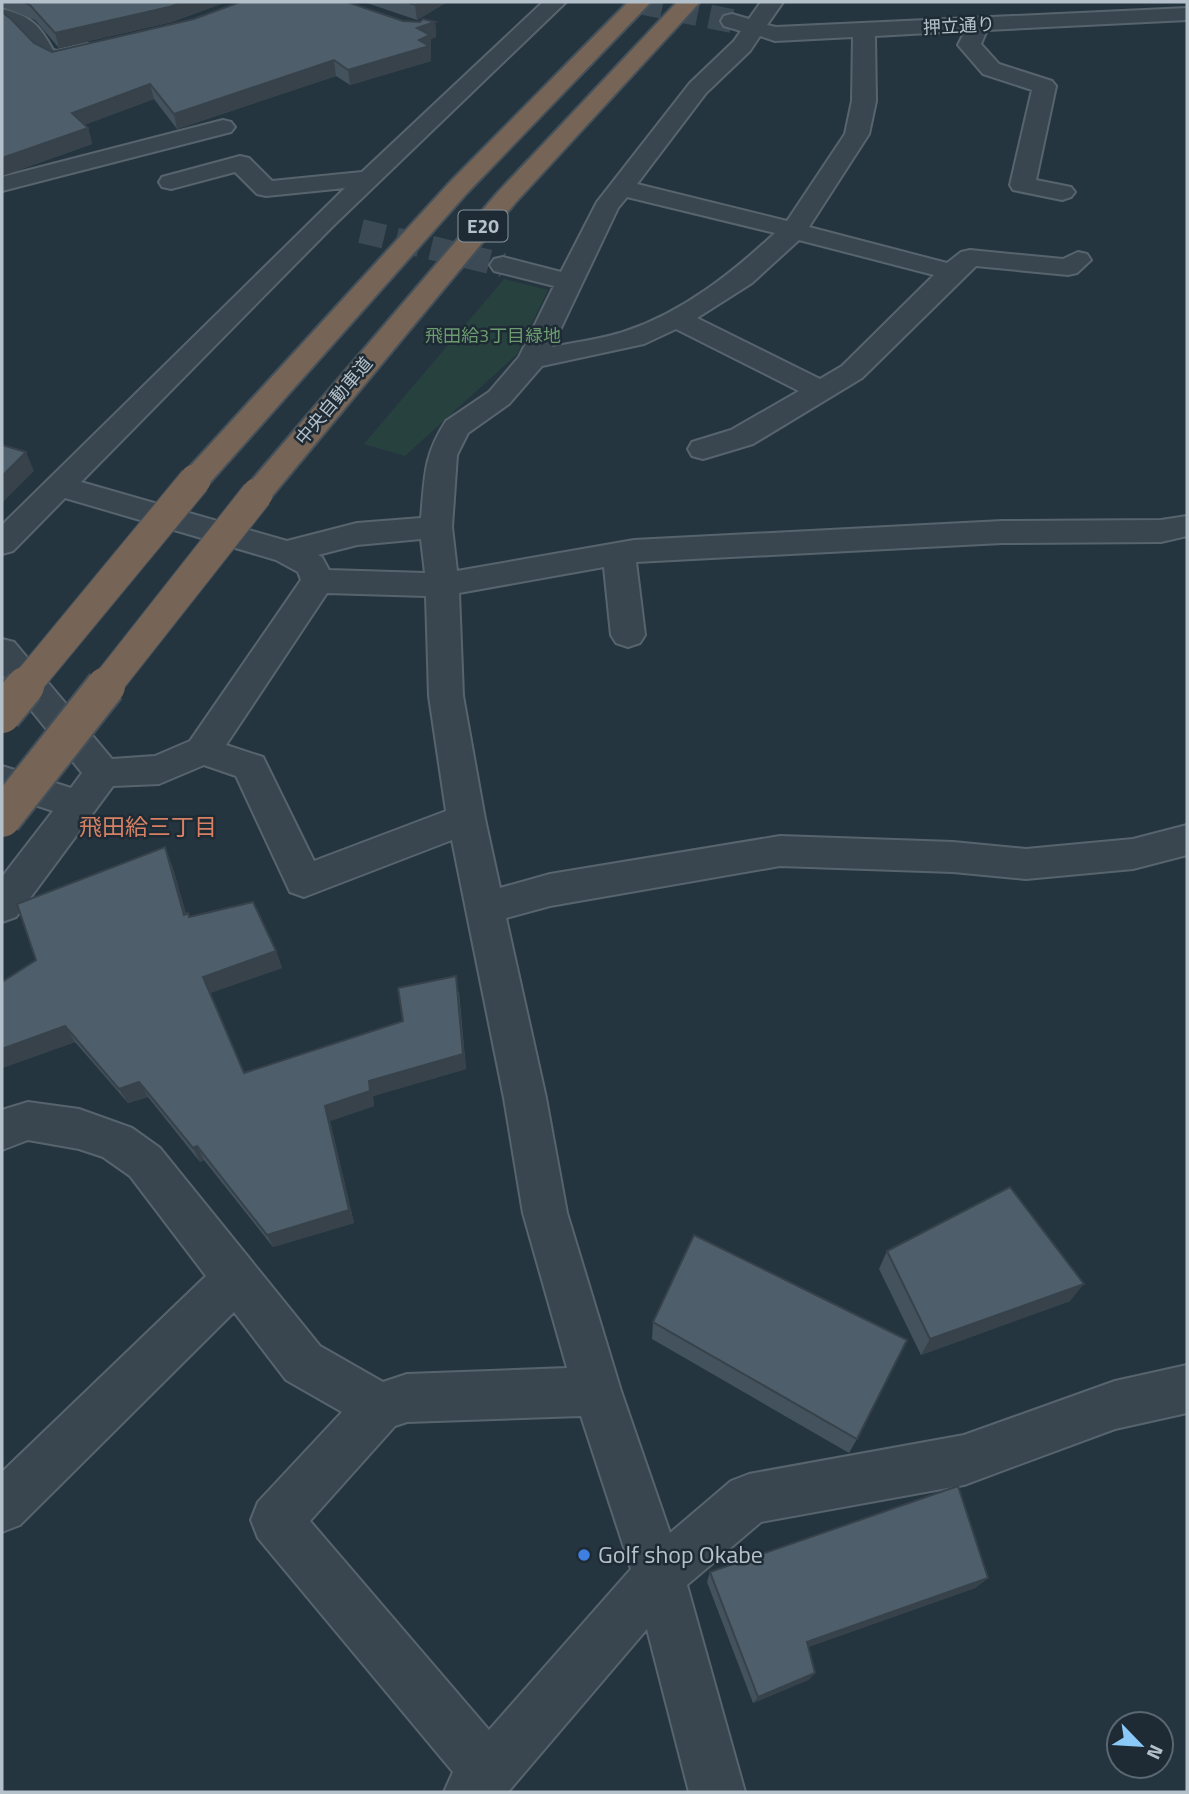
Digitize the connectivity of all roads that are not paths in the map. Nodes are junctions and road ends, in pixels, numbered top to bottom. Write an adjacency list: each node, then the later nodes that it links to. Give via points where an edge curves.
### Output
1 (555, 2): 15 (street)
2 (611, 2): 28 (highway, via 434,182)
3 (640, 2): 28 (highway, E20, via 459,187)
4 (689, 2): 30 (highway, 中央自動車道 / E20, via 507,198)
5 (715, 2): 30 (highway)
6 (960, 2): 11 (street)
7 (1187, 14): 10 (street, 押立通り)
8 (2, 15): 13 (street, via 16,19 32,32 44,54 56,58)
9 (753, 17): 12 (street, 押立通り, via 775,34); 18 (street, via 742,46 698,88)
10 (979, 25): 11 (street, 押立通り); 19 (street, via 969,45 991,69 1044,86 1022,185)
11 (951, 26): 12 (street, 押立通り)
12 (864, 31): 20 (street, via 864,101 857,134)
13 (106, 46)
14 (223, 127): 17 (street)
15 (368, 179): 16 (street, via 265,189 240,163); 31 (street, via 336,225)
16 (171, 182)
17 (2, 184)
18 (622, 188): 20 (street); 24 (street, via 606,208)
19 (1062, 192)
20 (794, 229): 23 (street); 25 (street, via 743,277)
21 (1078, 260): 23 (street, via 1068,267 970,258)
22 (503, 265): 24 (street)
23 (952, 272): 27 (street, via 852,372)
24 (571, 282): 26 (street)
25 (677, 318): 26 (street, via 634,338); 27 (street)
26 (532, 359): 33 (street, via 499,398 456,428 442,455)
27 (822, 391): 29 (street, via 743,437)
28 (235, 436): 41 (highway, bridge)
29 (702, 449)
30 (286, 458): 46 (highway, 中央自動車道, bridge)
31 (61, 486): 34 (street); 35 (street)
32 (1187, 526): 36 (street, via 1161,531 1002,532)
33 (436, 527): 35 (street, via 357,534); 38 (street)
34 (6, 533)
35 (287, 552): 37 (street, via 311,565)
36 (619, 553): 38 (street); 39 (street)
37 (318, 581): 38 (street); 42 (street)
38 (442, 585): 47 (street, via 446,696)
39 (628, 635)
40 (2, 651): 43 (street)
41 (2, 714)
42 (203, 751): 43 (street, via 159,770); 47 (street, via 250,767 304,881)
43 (103, 773): 45 (street)
44 (2, 780): 45 (street)
45 (78, 805): 49 (street)
46 (2, 818)
47 (466, 819): 50 (street)
48 (1187, 841): 50 (street, via 1133,854 1026,864 780,851 562,887)
49 (2, 906)
50 (487, 908): 54 (street, via 545,1213)
51 (2, 1130): 52 (street, via 28,1121 79,1129 117,1142 145,1162)
52 (236, 1279): 55 (street, via 303,1363); 56 (street)
53 (1187, 1388): 57 (street, via 1115,1405 964,1460 749,1499)
54 (597, 1391): 55 (street, via 407,1398); 57 (street)
55 (380, 1406): 58 (street, via 276,1520)
56 (2, 1507)
57 (659, 1576): 58 (street); 59 (street)
58 (480, 1782)
59 (717, 1792)

